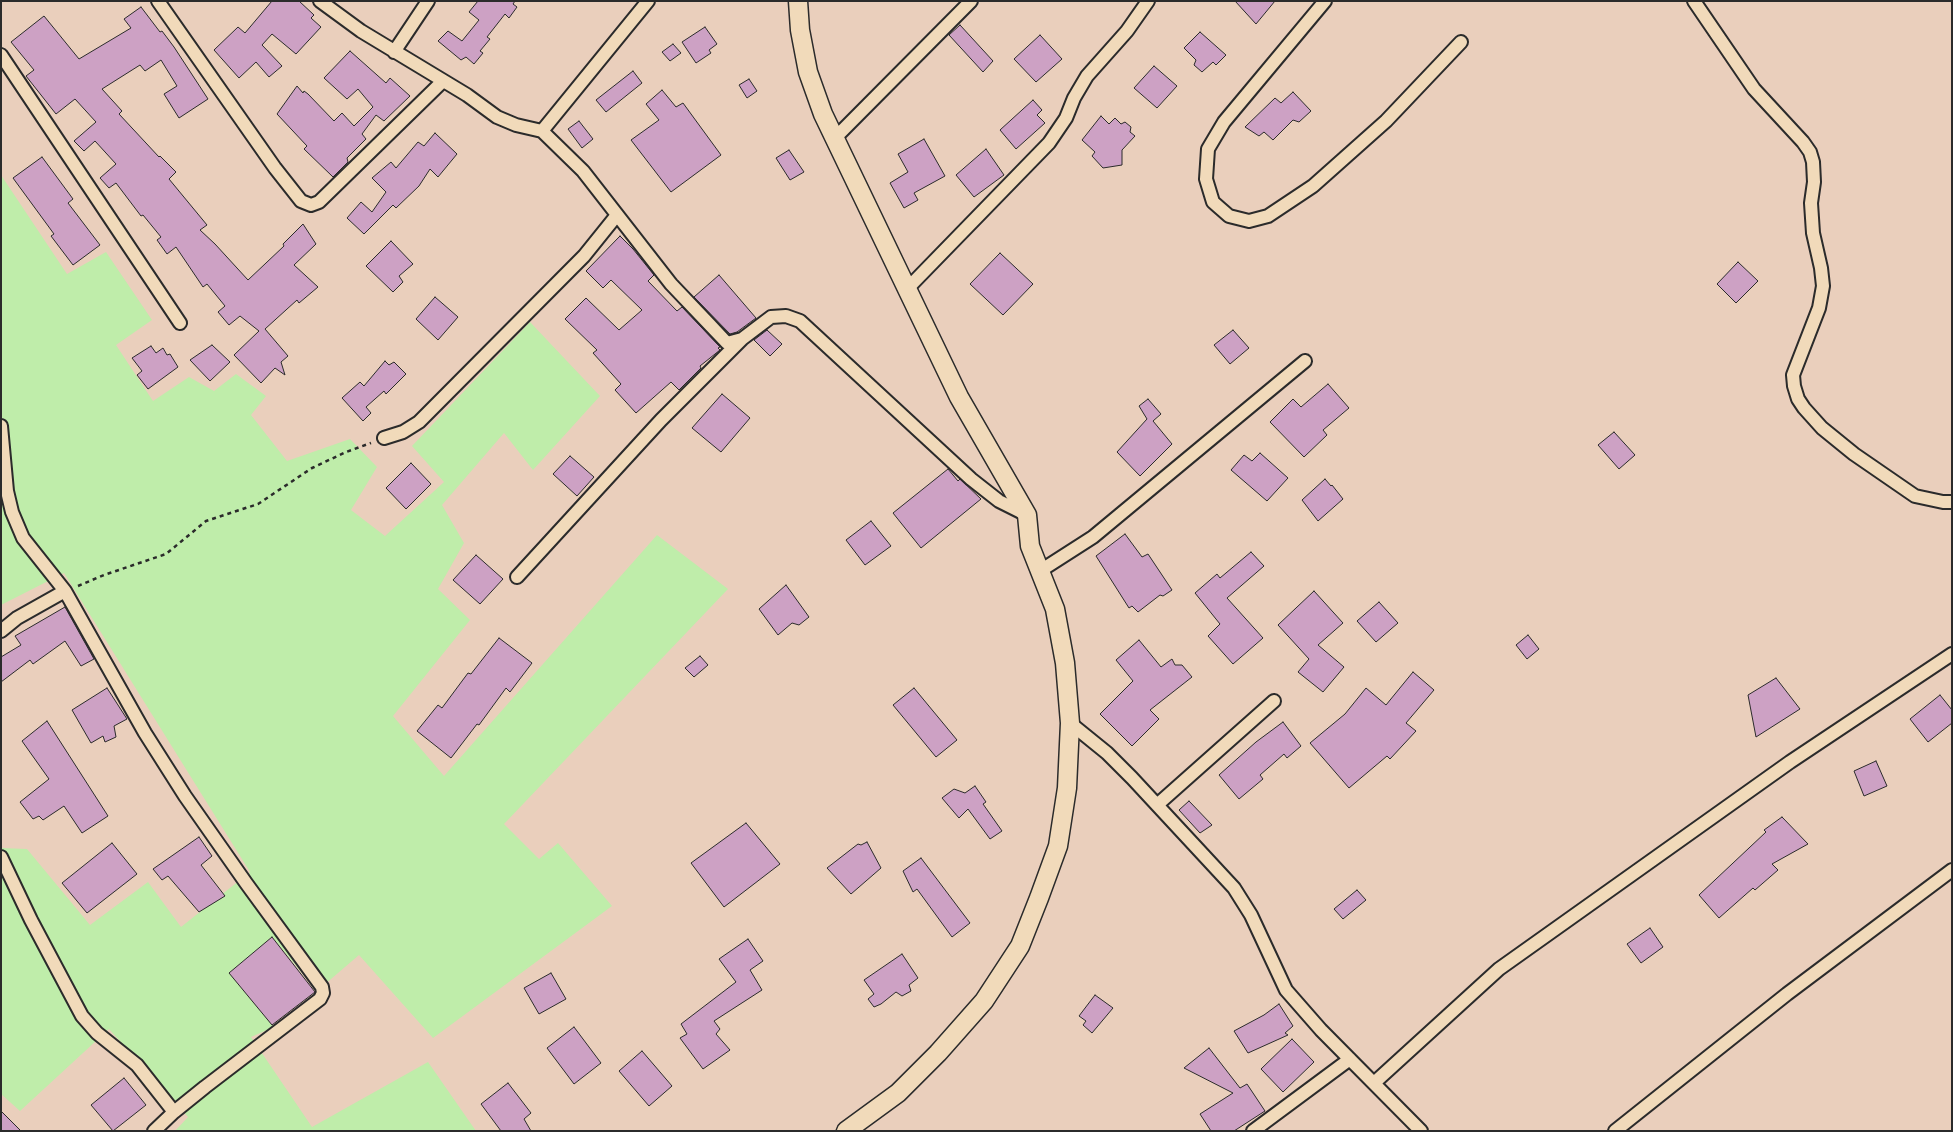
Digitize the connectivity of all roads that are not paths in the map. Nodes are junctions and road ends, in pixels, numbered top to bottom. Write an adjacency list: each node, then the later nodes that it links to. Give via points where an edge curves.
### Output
1 (158, 1): 13 (street, via 275,168 301,201 311,205 319,202)
2 (320, 1): 11 (street)
3 (428, 1): 11 (street)
4 (648, 1): 14 (street)
5 (798, 1): 15 (main road, via 808,72)
6 (971, 1): 15 (street)
7 (1148, 1): 17 (street, via 1127,31 1087,76 1049,143)
8 (1325, 1): 10 (street, via 1224,122 1208,149 1206,179 1213,202 1229,216 1249,222 1268,216 1313,186 1386,121)
9 (1694, 1): 23 (street, via 1754,89 1803,142 1813,162 1813,233 1823,286 1819,308 1793,375 1798,399 1822,428 1915,496)
10 (1461, 42)
11 (394, 52): 13 (street)
12 (1, 55): 18 (street)
13 (443, 81): 14 (street, via 497,117)
14 (542, 131): 16 (street, via 583,171)
15 (834, 139): 17 (main road)
16 (617, 215): 19 (street, via 671,284 727,343); 22 (street, via 584,256 419,422)
17 (907, 289): 24 (main road, via 959,397)
18 (180, 323)
19 (742, 339): 24 (street, via 771,317 786,316 800,321 971,478 999,501); 26 (street, via 661,420)
20 (1305, 361): 25 (street, via 1093,537)
21 (1, 426): 27 (street, via 12,512 23,538)
22 (384, 438)
23 (1952, 502)
24 (1027, 515): 25 (main road, via 1030,546)
25 (1040, 572): 31 (main road, via 1054,610 1065,663)
26 (517, 577)
27 (65, 591): 28 (street); 37 (street, via 185,796 322,987 320,999)
28 (1, 631)
29 (1952, 654): 36 (street, via 1790,762 1499,969)
30 (1274, 701): 32 (street)
31 (1070, 723): 32 (street, via 1107,753); 39 (main road, via 1067,788 1058,846 1020,946 984,1001 938,1054 898,1093)
32 (1158, 805): 35 (street, via 1234,888 1251,915 1286,990)
33 (1, 857): 37 (street, via 82,1016 97,1033 137,1065)
34 (1952, 870): 42 (street, via 1787,994)
35 (1350, 1059): 36 (street); 40 (street)
36 (1374, 1083): 41 (street)
37 (174, 1112): 38 (street)
38 (154, 1131)
39 (846, 1131)
40 (1253, 1131)
41 (1421, 1131)
42 (1614, 1131)

